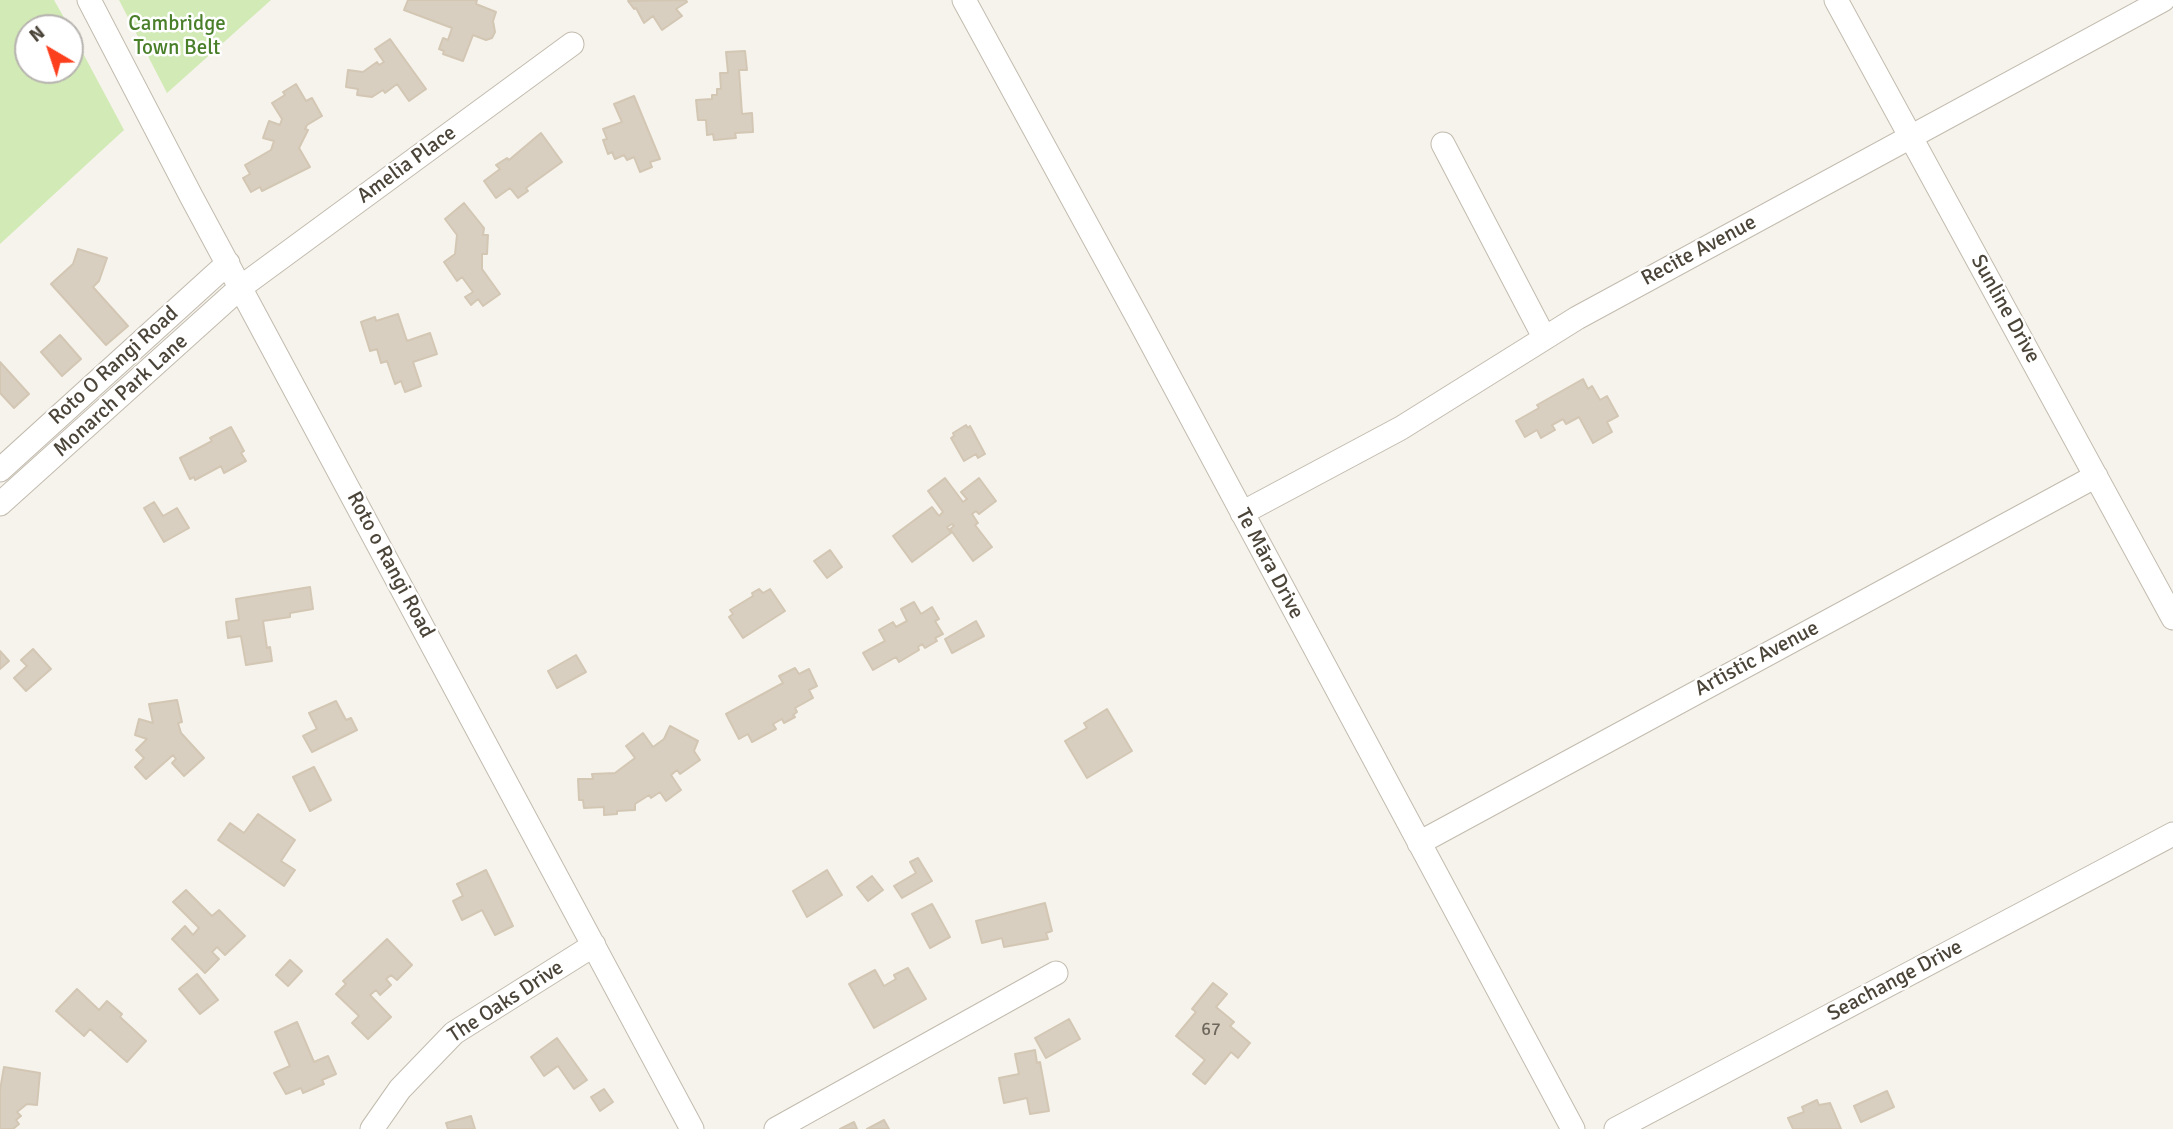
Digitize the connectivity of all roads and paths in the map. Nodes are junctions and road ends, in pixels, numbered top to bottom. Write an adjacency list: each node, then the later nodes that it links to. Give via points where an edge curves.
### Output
1 (89, 0): 8 (street, Roto o Rangi Road)
2 (964, 0): 14 (street, Te Māra Drive)
3 (1836, 0): 6 (street, Sunline Drive)
4 (2163, 0): 6 (street, Recite Avenue)
5 (572, 44): 9 (street, Amelia Place)
6 (1911, 137): 10 (street, Recite Avenue); 12 (street, Sunline Drive)
7 (1443, 144): 10 (street)
8 (228, 262): 9 (street, Roto o Rangi Road); 11 (street, Roto O Rangi Road)
9 (241, 287): 13 (street, Monarch Park Lane); 18 (street, Roto o Rangi Road)
10 (1544, 337): 14 (street, Recite Avenue, via 1401,428)
11 (0, 470)
12 (2096, 476): 15 (street, Sunline Drive); 17 (street, Artistic Avenue)
13 (0, 505)
14 (1242, 513): 17 (street, Te Māra Drive)
15 (2173, 618)
16 (2173, 834): 24 (street, Seachange Drive)
17 (1419, 843): 23 (street, Te Māra Drive)
18 (594, 946): 20 (street, The Oaks Drive, via 454,1033 400,1089); 21 (street, Roto o Rangi Road)
19 (1056, 973): 22 (street)
20 (372, 1129)
21 (692, 1129)
22 (776, 1129)
23 (1573, 1129)
24 (1616, 1129)

